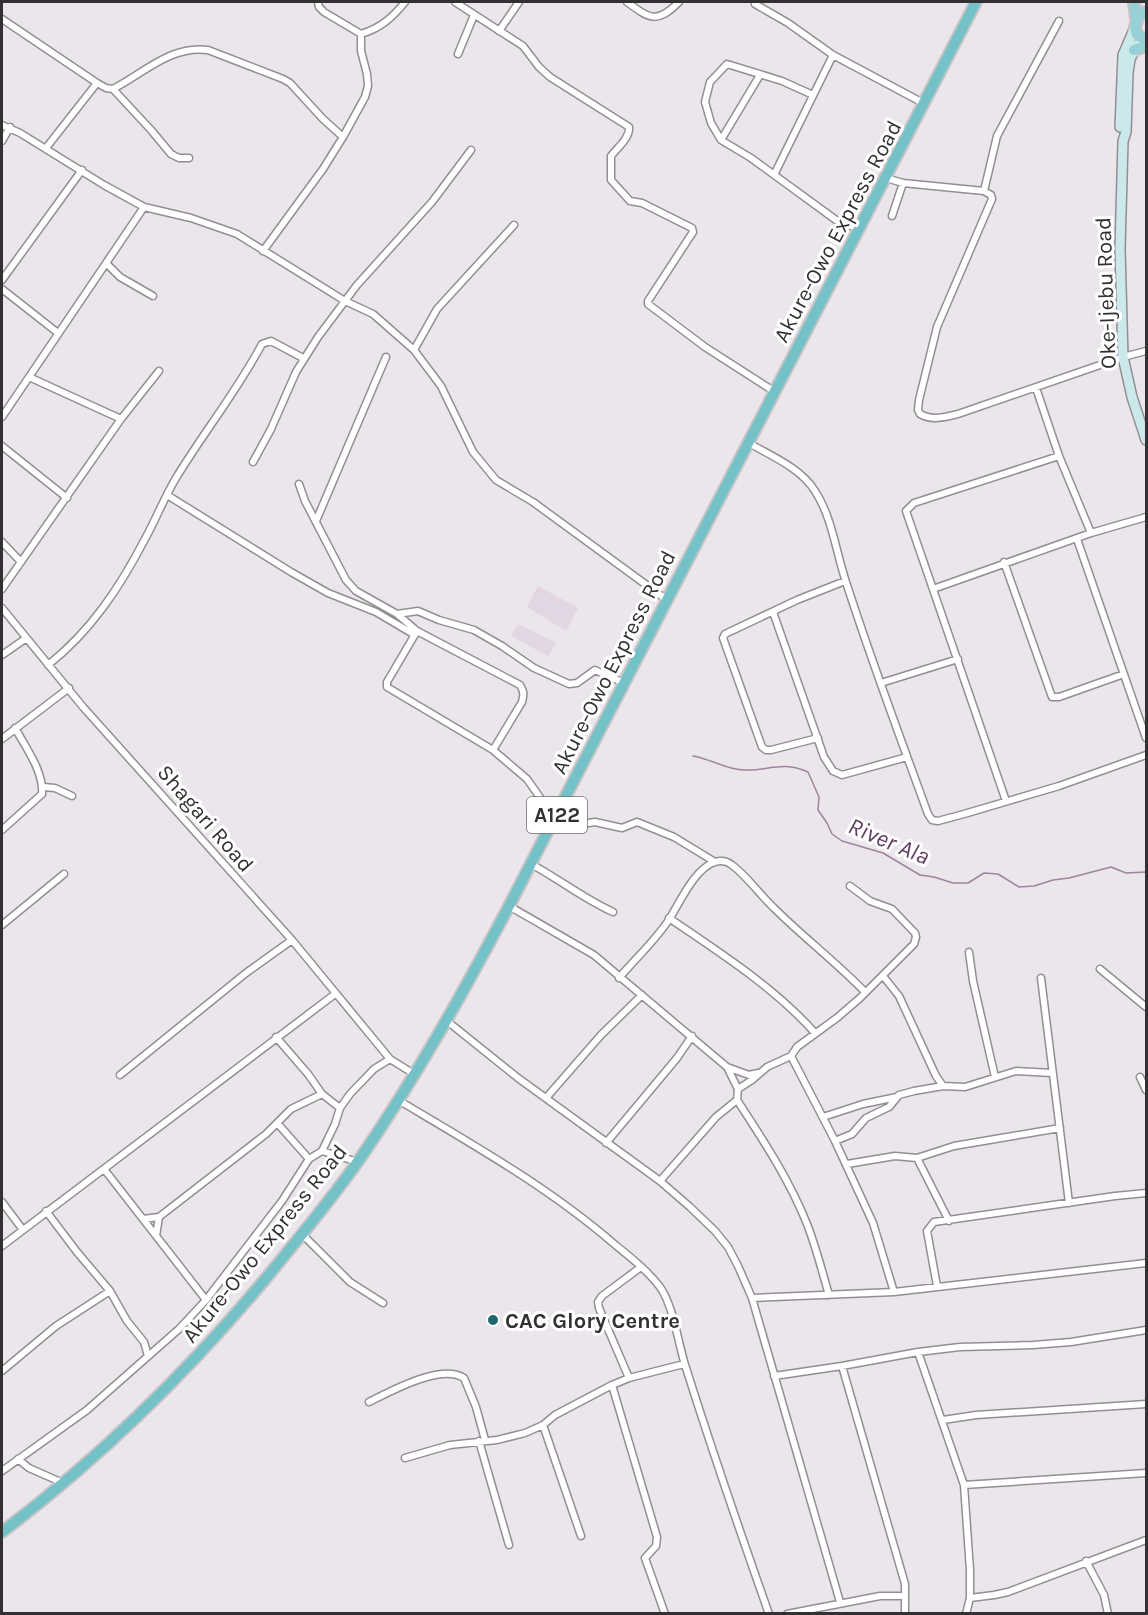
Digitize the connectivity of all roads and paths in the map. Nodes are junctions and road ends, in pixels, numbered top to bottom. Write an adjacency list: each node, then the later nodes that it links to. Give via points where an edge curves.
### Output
1 (318, 2): 16 (street, via 324,12)
2 (405, 2): 16 (street, via 387,22)
3 (455, 2): 11 (street)
4 (519, 2): 15 (street)
5 (627, 2): 6 (street, via 649,17 671,10)
6 (679, 2)
7 (976, 2): 25 (highway, Akure-Owo Express Road / A122)
8 (1134, 2): 14 (main road)
9 (755, 4): 20 (street)
10 (1146, 12): 14 (main road)
11 (474, 15): 15 (street); 19 (street)
12 (2, 19): 22 (street)
13 (1059, 21): 39 (street, via 997,136)
14 (1136, 23): 17 (main road, via 1137,34); 31 (main road, via 1126,43 1121,72)
15 (499, 31): 59 (street, via 523,46 550,76 629,127 630,133 611,156 611,180 618,190 630,201 692,228 692,236 648,301 650,307)
16 (361, 34): 28 (street, via 368,86)
17 (1145, 42): 18 (main road)
18 (1134, 50): 31 (main road, via 1128,73)
19 (458, 54)
20 (833, 55): 24 (street); 25 (street)
21 (760, 75): 24 (street); 29 (street); 29 (street, via 727,64 710,82 705,102)
22 (97, 83): 23 (street); 32 (street)
23 (113, 89): 28 (street, via 160,60 197,48 208,50 290,83); 34 (street, via 171,154)
24 (813, 95): 36 (street)
25 (925, 104): 37 (highway, Akure-Owo Express Road / A122)
26 (2, 125): 27 (street)
27 (10, 127): 30 (street); 32 (street)
28 (344, 137): 44 (street)
29 (721, 140): 36 (street)
30 (2, 141)
31 (1123, 141): 54 (main road, Oke-Ijebu Road)
32 (46, 148): 35 (street)
33 (471, 150): 49 (street, via 420,216)
34 (189, 158)
35 (82, 170): 40 (street); 46 (street)
36 (774, 175): 43 (street, via 836,219)
37 (886, 178): 38 (street); 43 (highway, Akure-Owo Express Road / A122)
38 (903, 183): 39 (street); 41 (street)
39 (984, 191): 58 (street, via 991,195 990,205 937,327 918,410 925,417 943,417)
40 (144, 207): 44 (street, via 237,234); 45 (street)
41 (892, 216)
42 (514, 225): 51 (street, via 436,309)
43 (859, 229): 59 (highway, Akure-Owo Express Road / A122)
44 (263, 251): 49 (street)
45 (106, 264): 48 (street); 50 (street)
46 (2, 280)
47 (2, 289): 50 (street)
48 (153, 296)
49 (345, 301): 51 (street, via 373,314); 55 (street)
50 (58, 333): 57 (street)
51 (414, 350): 81 (street, via 441,386 473,452 496,480 533,502)
52 (1146, 351): 54 (street)
53 (386, 357): 72 (street)
54 (1123, 357): 58 (street); 62 (main road, Oke-Ijebu Road, via 1132,397)
55 (303, 358): 67 (street); 69 (street, via 271,341 262,344)
56 (159, 371): 61 (street)
57 (28, 377): 60 (street); 61 (street)
58 (1036, 388): 66 (street)
59 (775, 392): 64 (highway, Akure-Owo Express Road / A122)
60 (2, 417)
61 (121, 419): 70 (street)
62 (1143, 419): 63 (main road, Oke-Ijebu Road)
63 (1146, 440)
64 (749, 444): 78 (street, via 794,469 816,492); 81 (highway, Akure-Owo Express Road / A122)
65 (2, 446): 70 (street)
66 (1059, 456): 73 (street); 80 (street, via 909,507 906,515)
67 (252, 462)
68 (299, 484): 72 (street)
69 (167, 495): 85 (street, via 328,593); 89 (street, via 105,607)
70 (66, 498): 76 (street)
71 (1146, 517): 73 (street)
72 (316, 521): 84 (street, via 350,586)
73 (1091, 533): 74 (street)
74 (1077, 539): 77 (street); 90 (street)
75 (2, 542): 76 (street)
76 (21, 562): 79 (street)
77 (1004, 562): 80 (street); 90 (street, via 1052,697)
78 (845, 581): 83 (street); 92 (street)
79 (2, 589)
80 (933, 589): 88 (street)
81 (667, 600): 91 (highway, Akure-Owo Express Road / A122)
82 (2, 608): 86 (street, Shagari Road)
83 (773, 612): 95 (street); 95 (street, via 723,636 732,668 764,749)
84 (397, 614): 85 (street); 91 (street, via 418,611 474,630 534,668 569,684 595,670)
85 (416, 633): 98 (street, via 387,687); 98 (street, via 523,690 522,702)
86 (26, 639): 87 (street); 89 (street, Shagari Road)
87 (2, 655)
88 (958, 658): 92 (street); 103 (street)
89 (48, 665): 93 (street, Shagari Road)
90 (1124, 674): 96 (street)
91 (624, 683): 104 (highway, Akure-Owo Express Road / A122)
92 (881, 683): 100 (street)
93 (69, 688): 94 (street); 114 (street, Shagari Road)
94 (15, 728): 97 (street); 101 (street)
95 (818, 738): 100 (street, via 824,756 838,774)
96 (1146, 738)
97 (2, 739)
98 (493, 750): 104 (street, via 527,778)
99 (1146, 755): 103 (street)
100 (907, 757): 103 (street, via 932,820)
101 (43, 787): 102 (street); 105 (street, via 38,799)
102 (72, 796)
103 (1006, 801)
104 (555, 819): 106 (street, via 570,826 595,822 622,828 637,822 674,837); 107 (highway, Akure-Owo Express Road / A122)
105 (2, 830)
106 (715, 862): 112 (street, via 699,873); 120 (street, via 731,864)
107 (531, 864): 110 (highway, Akure-Owo Express Road / A122); 111 (street)
108 (64, 874): 113 (street)
109 (850, 886): 117 (street, via 870,901 892,909 915,933 914,944)
110 (509, 906): 118 (street, via 584,948); 124 (highway, Akure-Owo Express Road / A122)
111 (613, 912)
112 (669, 918): 118 (street); 125 (street, via 766,987)
113 (2, 926)
114 (292, 940): 121 (street, Shagari Road); 134 (street)
115 (969, 952): 135 (street)
116 (1100, 969): 123 (street)
117 (884, 976): 120 (street); 137 (street, via 899,996)
118 (619, 978): 122 (street)
119 (1041, 978): 132 (street)
120 (865, 992): 125 (street)
121 (335, 994): 127 (street); 129 (street, Shagari Road)
122 (642, 995): 126 (street); 142 (street)
123 (1146, 1007)
124 (447, 1022): 133 (highway, Akure-Owo Express Road / A122); 142 (street)
125 (815, 1033): 128 (street)
126 (692, 1036): 130 (street); 150 (street)
127 (276, 1037): 140 (street); 156 (street)
128 (791, 1056): 131 (street); 146 (street)
129 (390, 1059): 133 (street, Shagari Road); 145 (street, via 358,1084)
130 (727, 1067): 131 (street, via 748,1074); 138 (street)
131 (759, 1073): 138 (street)
132 (1052, 1073): 135 (street, via 1016,1071); 148 (street)
133 (414, 1074): 143 (highway, Akure-Owo Express Road / A122)
134 (120, 1075)
135 (994, 1077): 137 (street, via 965,1087)
136 (1140, 1077): 139 (street)
137 (943, 1086): 141 (street)
138 (738, 1089): 144 (street)
139 (1146, 1090)
140 (322, 1094): 145 (street); 147 (street, via 291,1109)
141 (897, 1097): 146 (street); 149 (street, via 889,1107 866,1118 852,1134)
142 (546, 1098): 150 (street)
143 (398, 1100): 154 (highway, Akure-Owo Express Road / A122); 170 (street, via 566,1205)
144 (737, 1100): 157 (street, via 716,1116); 174 (street, via 793,1193 814,1242)
145 (340, 1108): 151 (street)
146 (823, 1117): 149 (street)
147 (278, 1124): 153 (street); 162 (street)
148 (1060, 1128): 152 (street, via 954,1146); 160 (street)
149 (836, 1141): 155 (street)
150 (606, 1143): 157 (street)
151 (322, 1151): 153 (street); 154 (street)
152 (917, 1158): 155 (street, via 895,1156); 164 (street)
153 (309, 1160): 176 (street)
154 (358, 1162): 166 (highway, Akure-Owo Express Road / A122)
155 (847, 1164): 173 (street, via 879,1236)
156 (104, 1168): 161 (street); 163 (street)
157 (660, 1181): 175 (street, via 728,1247)
158 (1146, 1193): 160 (street)
159 (2, 1202): 165 (street)
160 (1070, 1203): 164 (street)
161 (46, 1211): 165 (street); 172 (street)
162 (159, 1216): 163 (street); 167 (street)
163 (143, 1219): 167 (street)
164 (949, 1221): 171 (street, via 934,1222 927,1231)
165 (23, 1230): 168 (street)
166 (303, 1234): 177 (street, via 350,1282); 196 (highway, Akure-Owo Express Road / A122, via 210,1342 119,1434)
167 (156, 1236): 176 (street)
168 (2, 1246)
169 (1146, 1263): 171 (street)
170 (641, 1267): 181 (street, via 666,1298); 185 (street, via 598,1302)
171 (938, 1286): 173 (street)
172 (110, 1291): 180 (street, via 144,1342); 183 (street, via 56,1326)
173 (894, 1292): 174 (street)
174 (829, 1295): 175 (street)
175 (752, 1298): 184 (street)
176 (206, 1300): 180 (street)
177 (383, 1303)
178 (1146, 1330): 179 (street, via 1071,1342)
179 (918, 1352): 182 (street); 189 (street)
180 (148, 1356): 193 (street, via 87,1410)
181 (684, 1364): 185 (street); 207 (street)
182 (842, 1366): 184 (street); 203 (street, via 905,1584)
183 (2, 1371)
184 (774, 1376): 205 (street)
185 (629, 1378): 186 (street)
186 (612, 1385): 190 (street); 206 (street, via 657,1537 656,1546 645,1558)
187 (369, 1402): 191 (street, via 425,1378 444,1373 462,1376 476,1407)
188 (1146, 1404): 189 (street)
189 (943, 1420): 197 (street)
190 (543, 1425): 191 (street, via 512,1437); 199 (street)
191 (482, 1441): 192 (street); 201 (street)
192 (405, 1458)
193 (18, 1459): 194 (street); 196 (street, via 28,1468)
194 (2, 1471)
195 (1146, 1473): 197 (street)
196 (63, 1483): 198 (highway, Akure-Owo Express Road / A122)
197 (964, 1485): 204 (street)
198 (2, 1532)
199 (581, 1536)
200 (1146, 1540): 202 (street)
201 (509, 1545)
202 (1086, 1561): 204 (street, via 1008,1592); 211 (street, via 1104,1595)
203 (905, 1596): 205 (street); 209 (street)
204 (970, 1598): 210 (street)
205 (840, 1602): 208 (street)
206 (665, 1614)
207 (769, 1614)
208 (787, 1614)
209 (905, 1614)
210 (966, 1614)
211 (1107, 1614)

